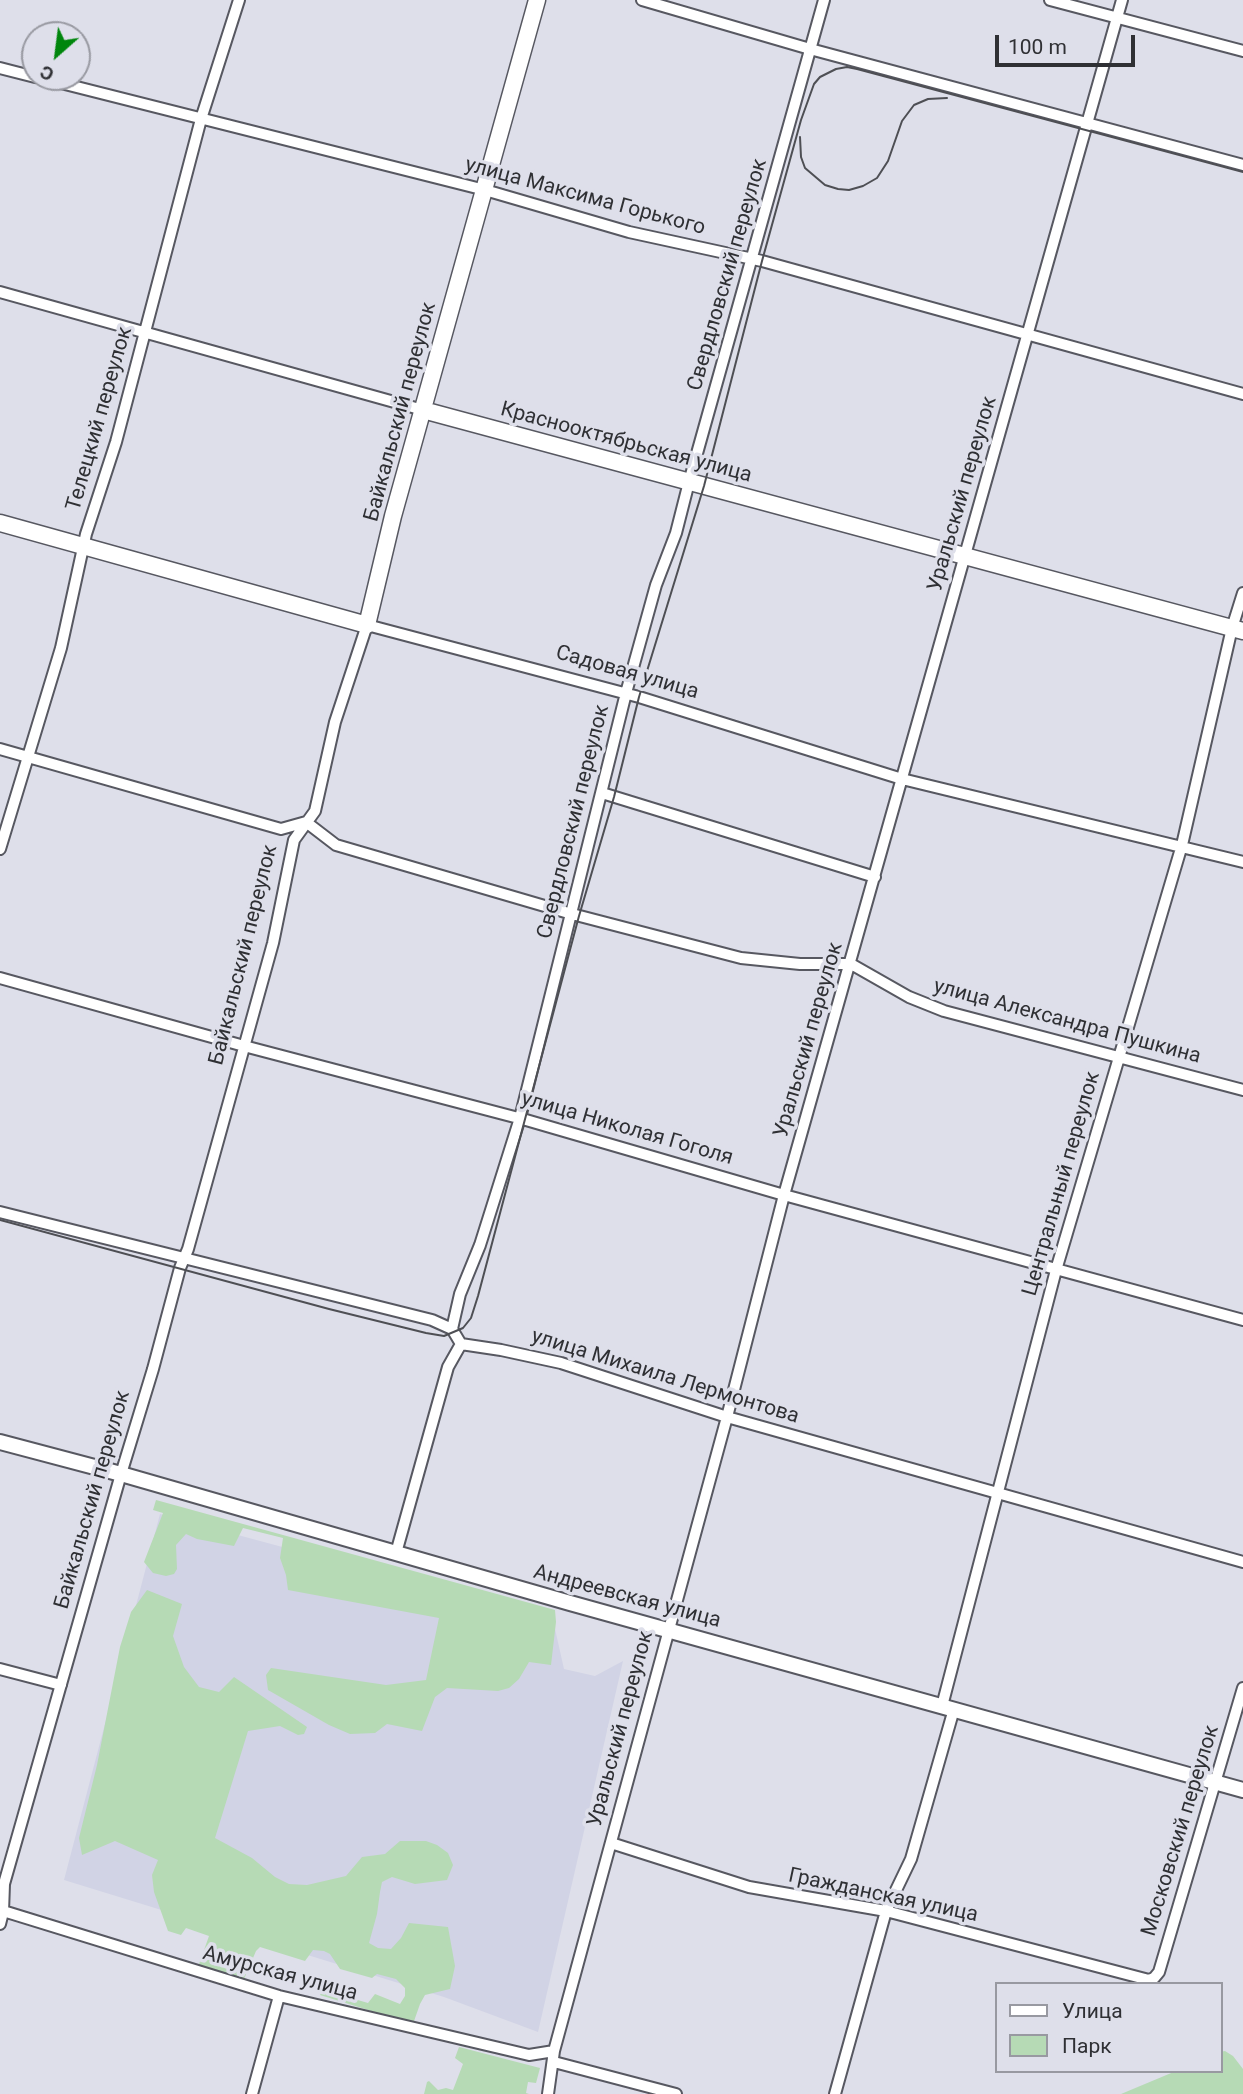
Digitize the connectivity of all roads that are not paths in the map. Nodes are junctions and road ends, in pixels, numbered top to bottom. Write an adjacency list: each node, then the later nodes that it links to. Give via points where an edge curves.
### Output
1 (239, 0): 13 (street, Телецкий переулок)
2 (537, 0): 16 (main road, Байкальский переулок)
3 (642, 0): 8 (street)
4 (824, 0): 8 (street, Свердловский переулок)
5 (1051, 0): 7 (street)
6 (1122, 0): 7 (street, Уральский переулок)
7 (1117, 17): 9 (street); 14 (street, Уральский переулок)
8 (810, 49): 14 (street); 17 (street, Свердловский переулок)
9 (1243, 51)
10 (0, 68): 11 (street, улица Максима Горького)
11 (21, 73)
12 (91, 91): 13 (street, улица Максима Горького)
13 (201, 119): 16 (street, улица Максима Горького); 19 (street, Телецкий переулок)
14 (1087, 123): 15 (street); 20 (street, Уральский переулок)
15 (1243, 165)
16 (485, 190): 17 (street, улица Максима Горького, via 629,232); 22 (main road, Байкальский переулок)
17 (752, 260): 20 (street, улица Максима Горького); 23 (street, Свердловский переулок)
18 (0, 292): 19 (street, Краснооктябрьская улица)
19 (145, 333): 22 (street, Краснооктябрьская улица); 25 (street, Телецкий переулок)
20 (1028, 334): 21 (street, улица Максима Горького); 26 (street, Уральский переулок)
21 (1243, 394)
22 (424, 410): 23 (main road, Краснооктябрьская улица); 28 (main road, Байкальский переулок)
23 (689, 482): 26 (main road, Краснооктябрьская улица); 30 (street, Свердловский переулок)
24 (0, 523): 25 (main road, Садовая улица)
25 (84, 547): 28 (main road, Садовая улица); 32 (street, Телецкий переулок, via 61,648)
26 (966, 555): 29 (main road, Краснооктябрьская улица); 33 (street, Уральский переулок)
27 (1243, 593): 29 (street, Центральный переулок)
28 (367, 625): 30 (street, Садовая улица); 35 (street, Байкальский переулок, via 335,722 315,811)
29 (1237, 629): 36 (street, Центральный переулок)
30 (626, 693): 33 (street, Садовая улица); 34 (street, Свердловский переулок)
31 (0, 749): 32 (street)
32 (28, 757): 35 (street, via 281,829); 37 (street, Телецкий переулок)
33 (902, 779): 36 (street, Садовая улица); 39 (street, Уральский переулок)
34 (602, 793): 39 (street); 40 (street, Свердловский переулок)
35 (306, 822): 40 (street, via 336,845); 43 (street, Байкальский переулок, via 294,840 273,943)
36 (1182, 845): 38 (street, Садовая улица); 44 (street, Центральный переулок)
37 (0, 849)
38 (1243, 862)
39 (875, 877): 41 (street, Уральский переулок)
40 (572, 914): 41 (street, via 741,958); 46 (street, Свердловский переулок)
41 (851, 964): 44 (street, улица Александра Пушкина, via 927,1005); 47 (street, Уральский переулок)
42 (0, 978): 43 (street, улица Николая Гоголя)
43 (244, 1046): 46 (street, улица Николая Гоголя); 49 (street, Байкальский переулок)
44 (1119, 1059): 45 (street, улица Александра Пушкина); 50 (street, Центральный переулок)
45 (1243, 1090)
46 (520, 1118): 47 (street, улица Николая Гоголя); 52 (street, Свердловский переулок)
47 (784, 1195): 50 (street, улица Николая Гоголя); 54 (street, Уральский переулок)
48 (0, 1212): 49 (street)
49 (184, 1258): 52 (street, via 432,1320); 56 (street, Байкальский переулок)
50 (1056, 1270): 51 (street, улица Николая Гоголя); 57 (street, Центральный переулок)
51 (1243, 1320)
52 (452, 1329): 53 (street)
53 (461, 1345): 54 (street, улица Михаила Лермонтова, via 561,1363); 58 (street, via 448,1367)
54 (727, 1417): 57 (street, улица Михаила Лермонтова); 60 (street, Уральский переулок)
55 (0, 1442): 56 (street, Андреевская улица)
56 (121, 1474): 58 (street, Андреевская улица); 62 (street, Байкальский переулок)
57 (996, 1492): 59 (street, улица Михаила Лермонтова); 64 (street, Центральный переулок)
58 (396, 1553): 60 (street, Андреевская улица)
59 (1243, 1562)
60 (668, 1630): 64 (street, Андреевская улица); 67 (street, Уральский переулок)
61 (0, 1669): 62 (street)
62 (61, 1685): 68 (street, Байкальский переулок, via 4,1884)
63 (1243, 1688): 65 (street, Московский переулок)
64 (948, 1708): 65 (street, Андреевская улица); 69 (street, Центральный переулок, via 911,1859)
65 (1216, 1782): 66 (street, Андреевская улица); 71 (street, Московский переулок, via 1159,1972)
66 (1243, 1790)
67 (611, 1843): 69 (street, Гражданская улица, via 749,1888); 73 (street, Уральский переулок)
68 (2, 1911): 70 (street, Байкальский переулок); 72 (street, Амурская улица)
69 (886, 1911): 71 (street, Гражданская улица); 77 (street, Центральный переулок)
70 (0, 1924)
71 (1149, 1980)
72 (279, 1996): 73 (street, Амурская улица, via 529,2055); 74 (street)
73 (554, 2056): 75 (street, Уральский переулок); 76 (street, Амурская улица)
74 (252, 2094)
75 (548, 2094)
76 (676, 2094)
77 (835, 2094)

